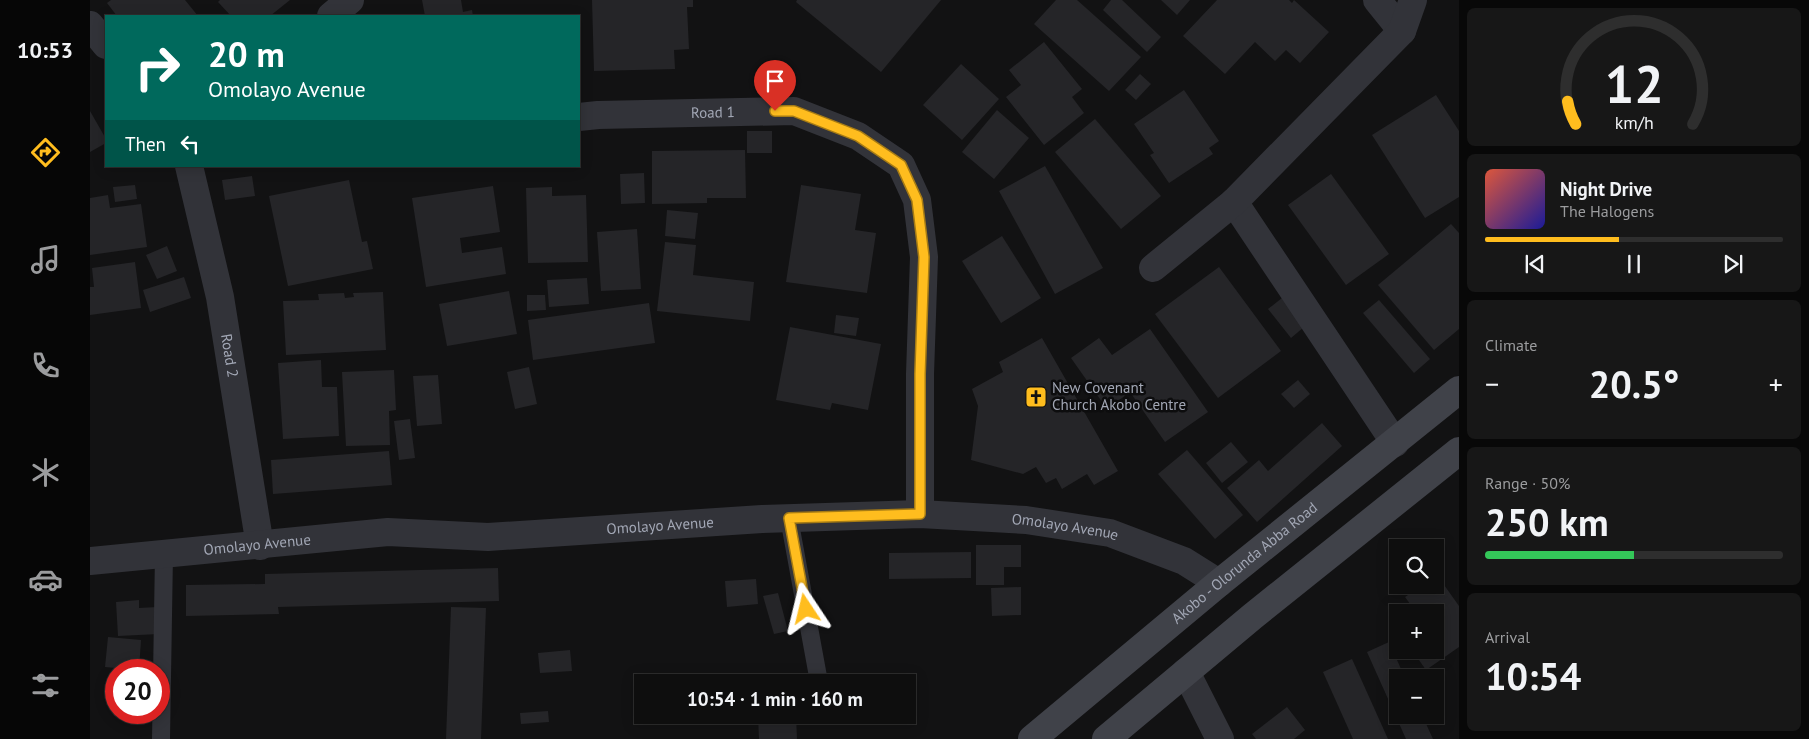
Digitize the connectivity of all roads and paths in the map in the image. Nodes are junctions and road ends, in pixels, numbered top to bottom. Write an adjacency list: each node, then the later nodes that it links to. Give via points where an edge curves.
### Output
1 (350, 0): 4 (street)
2 (1377, 0): 6 (street)
3 (1413, 0): 6 (street)
4 (332, 15)
5 (90, 24): 7 (street)
6 (1402, 31): 10 (street)
7 (105, 44)
8 (580, 117): 15 (street, Road 1, via 794,111 858,136 901,165 917,200 924,257)
9 (189, 167): 17 (street, Road 2, via 220,297)
10 (1234, 202): 11 (street); 13 (street)
11 (1153, 268)
12 (1459, 390): 13 (main road, Akobo - Olorunda Abba Road)
13 (1395, 443): 20 (main road, Akobo - Olorunda Abba Road)
14 (1459, 451): 21 (main road)
15 (920, 514): 16 (street, Omolayo Avenue); 20 (street, Omolayo Avenue, via 1026,520 1110,533 1184,561)
16 (789, 518): 17 (street, Omolayo Avenue, via 488,537 388,532); 22 (lane)
17 (260, 546): 18 (street, Omolayo Avenue)
18 (164, 554): 19 (street, Omolayo Avenue); 23 (lane)
19 (90, 562)
20 (1219, 583): 24 (main road, Akobo - Olorunda Abba Road)
21 (1186, 672): 25 (main road); 26 (street)
22 (818, 674)
23 (161, 739)
24 (1032, 739)
25 (1106, 739)
26 (1220, 739)

